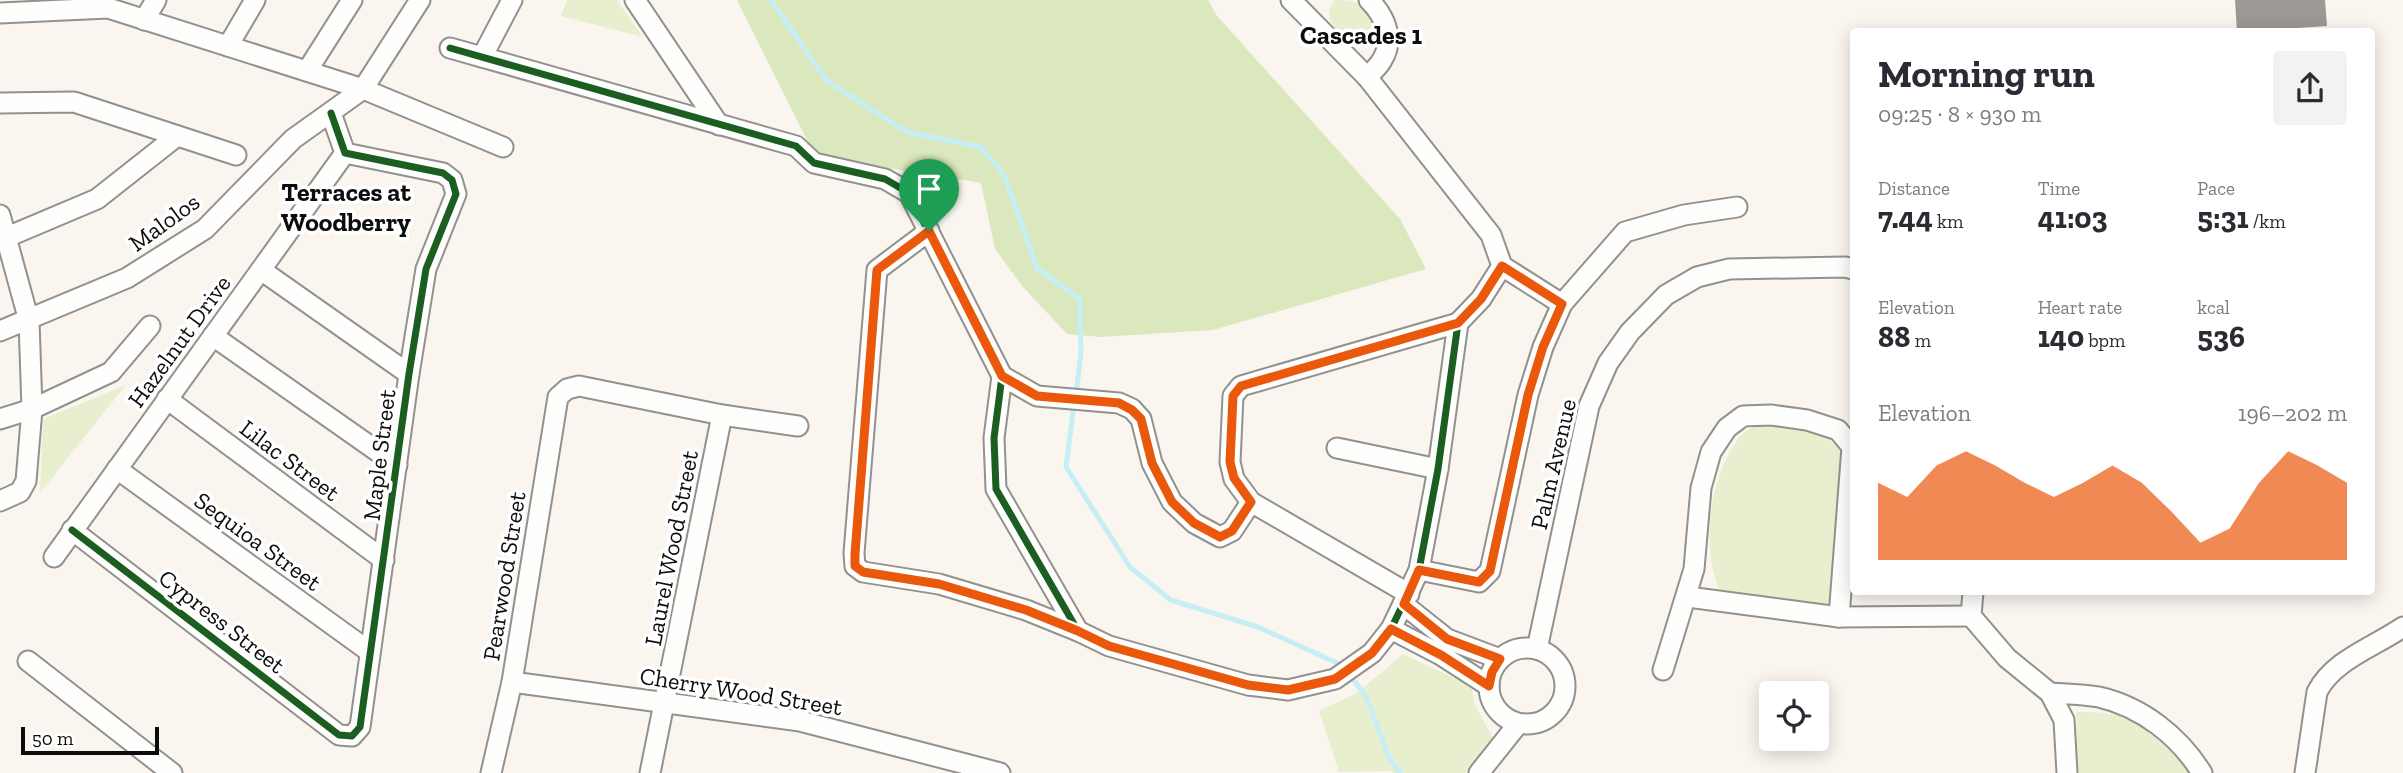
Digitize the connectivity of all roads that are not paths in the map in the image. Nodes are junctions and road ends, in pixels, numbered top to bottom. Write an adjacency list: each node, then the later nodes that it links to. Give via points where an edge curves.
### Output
1 (156, 0): 12 (street)
2 (255, 0): 13 (street)
3 (352, 0): 16 (street)
4 (420, 0): 18 (street)
5 (512, 0): 15 (street)
6 (635, 0): 21 (street)
7 (1369, 0): 17 (street, via 1382,13 1388,36 1383,59)
8 (1302, 3): 17 (street)
9 (107, 4): 10 (street); 12 (street)
10 (24, 6): 11 (street)
11 (0, 13)
12 (144, 20): 13 (street)
13 (228, 47): 16 (street)
14 (450, 48): 15 (street)
15 (482, 57): 21 (street)
16 (307, 71): 18 (street)
17 (1367, 77): 30 (street, via 1491,235)
18 (363, 89): 20 (street, Malolos); 23 (street)
19 (0, 103): 22 (street, via 74,102)
20 (331, 113): 24 (street); 34 (street, Malolos, via 293,139 205,229 127,278)
21 (719, 125): 28 (street, via 796,146 814,163 885,179 909,193)
22 (177, 136): 25 (street); 29 (street, via 97,199)
23 (503, 147)
24 (345, 153): 32 (street, Hazelnut Drive); 39 (street, Maple Street, via 443,173 452,180 456,194 426,269)
25 (236, 155)
26 (1737, 207): 33 (street, via 1684,215 1625,232)
27 (0, 215): 29 (street)
28 (929, 231): 40 (street); 65 (street, via 877,270 855,566 863,572 939,584)
29 (3, 239): 34 (street)
30 (1502, 266): 33 (street); 35 (street, via 1481,299)
31 (1850, 268): 66 (street, Palm Avenue, via 1729,269 1697,277 1666,295 1630,332 1608,363 1588,406)
32 (261, 270): 38 (street, Hazelnut Drive); 39 (street)
33 (1562, 304): 57 (street, via 1528,395 1490,571 1479,582)
34 (29, 321): 37 (street, Malolos); 42 (street)
35 (1458, 323): 50 (street); 53 (street, via 1241,386 1233,396 1230,462 1234,478)
36 (150, 326): 42 (street, via 111,372)
37 (0, 331)
38 (213, 336): 41 (street, Hazelnut Drive); 48 (street)
39 (409, 374): 48 (street, Maple Street)
40 (1002, 376): 53 (street, via 1037,396 1119,403 1132,410 1141,419 1152,463 1172,502 1194,523 1220,537 1232,531); 65 (street, via 994,438 996,489)
41 (167, 399): 49 (street, Hazelnut Drive); 56 (street, Lilac Street)
42 (32, 409): 44 (street); 52 (street, via 26,481 20,492)
43 (722, 415): 45 (street); 71 (street, Pearwood Street, via 579,386 567,388 558,397); 74 (street, Laurel Wood Street)
44 (0, 419)
45 (798, 426)
46 (1850, 445): 59 (street, via 1838,430 1783,416 1742,416 1727,428 1712,452 1701,488)
47 (1337, 448): 50 (street)
48 (397, 465): 56 (street, Maple Street)
49 (117, 469): 54 (street, Hazelnut Drive); 67 (street, Sequioa Street)
50 (1438, 469): 57 (street)
51 (1850, 473): 62 (street)
52 (0, 501)
53 (1251, 502): 60 (street)
54 (72, 530): 55 (street, Hazelnut Drive); 76 (street, Cypress Street, via 339,735)
55 (54, 557)
56 (384, 560): 67 (street, Maple Street)
57 (1419, 570): 60 (street)
58 (1973, 595): 61 (street)
59 (1688, 597): 62 (street); 70 (street)
60 (1406, 599): 64 (street); 68 (street, via 1447,639)
61 (1971, 616): 62 (street); 73 (street, via 2007,658)
62 (1839, 617)
63 (2403, 627): 85 (street, via 2323,681 2317,692)
64 (1391, 629): 65 (street, via 1372,653 1335,679 1288,690 1248,685 1109,646); 72 (street)
65 (1078, 631)
66 (1537, 649): 68 (street, via 1524,648); 75 (street, via 1560,667 1565,696 1547,719)
67 (370, 652): 76 (street, Maple Street, via 360,727)
68 (1500, 659): 72 (street)
69 (28, 661): 78 (street)
70 (1663, 670)
71 (512, 682): 74 (street, Cherry Wood Street); 79 (street, Pearwood Street)
72 (1489, 686): 75 (street, via 1493,703 1503,716)
73 (2050, 692): 83 (street, via 2064,720); 84 (street, via 2099,698 2144,714 2173,736)
74 (665, 702): 77 (street, Cherry Wood Street, via 800,721); 80 (street, Laurel Wood Street)
75 (1518, 724): 82 (street)
76 (352, 736)
77 (926, 764): 81 (street, Cherry Wood Street)
78 (172, 773)
79 (491, 773)
80 (650, 773)
81 (1000, 773)
82 (1479, 773)
83 (2067, 773)
84 (2202, 773)
85 (2305, 773)

